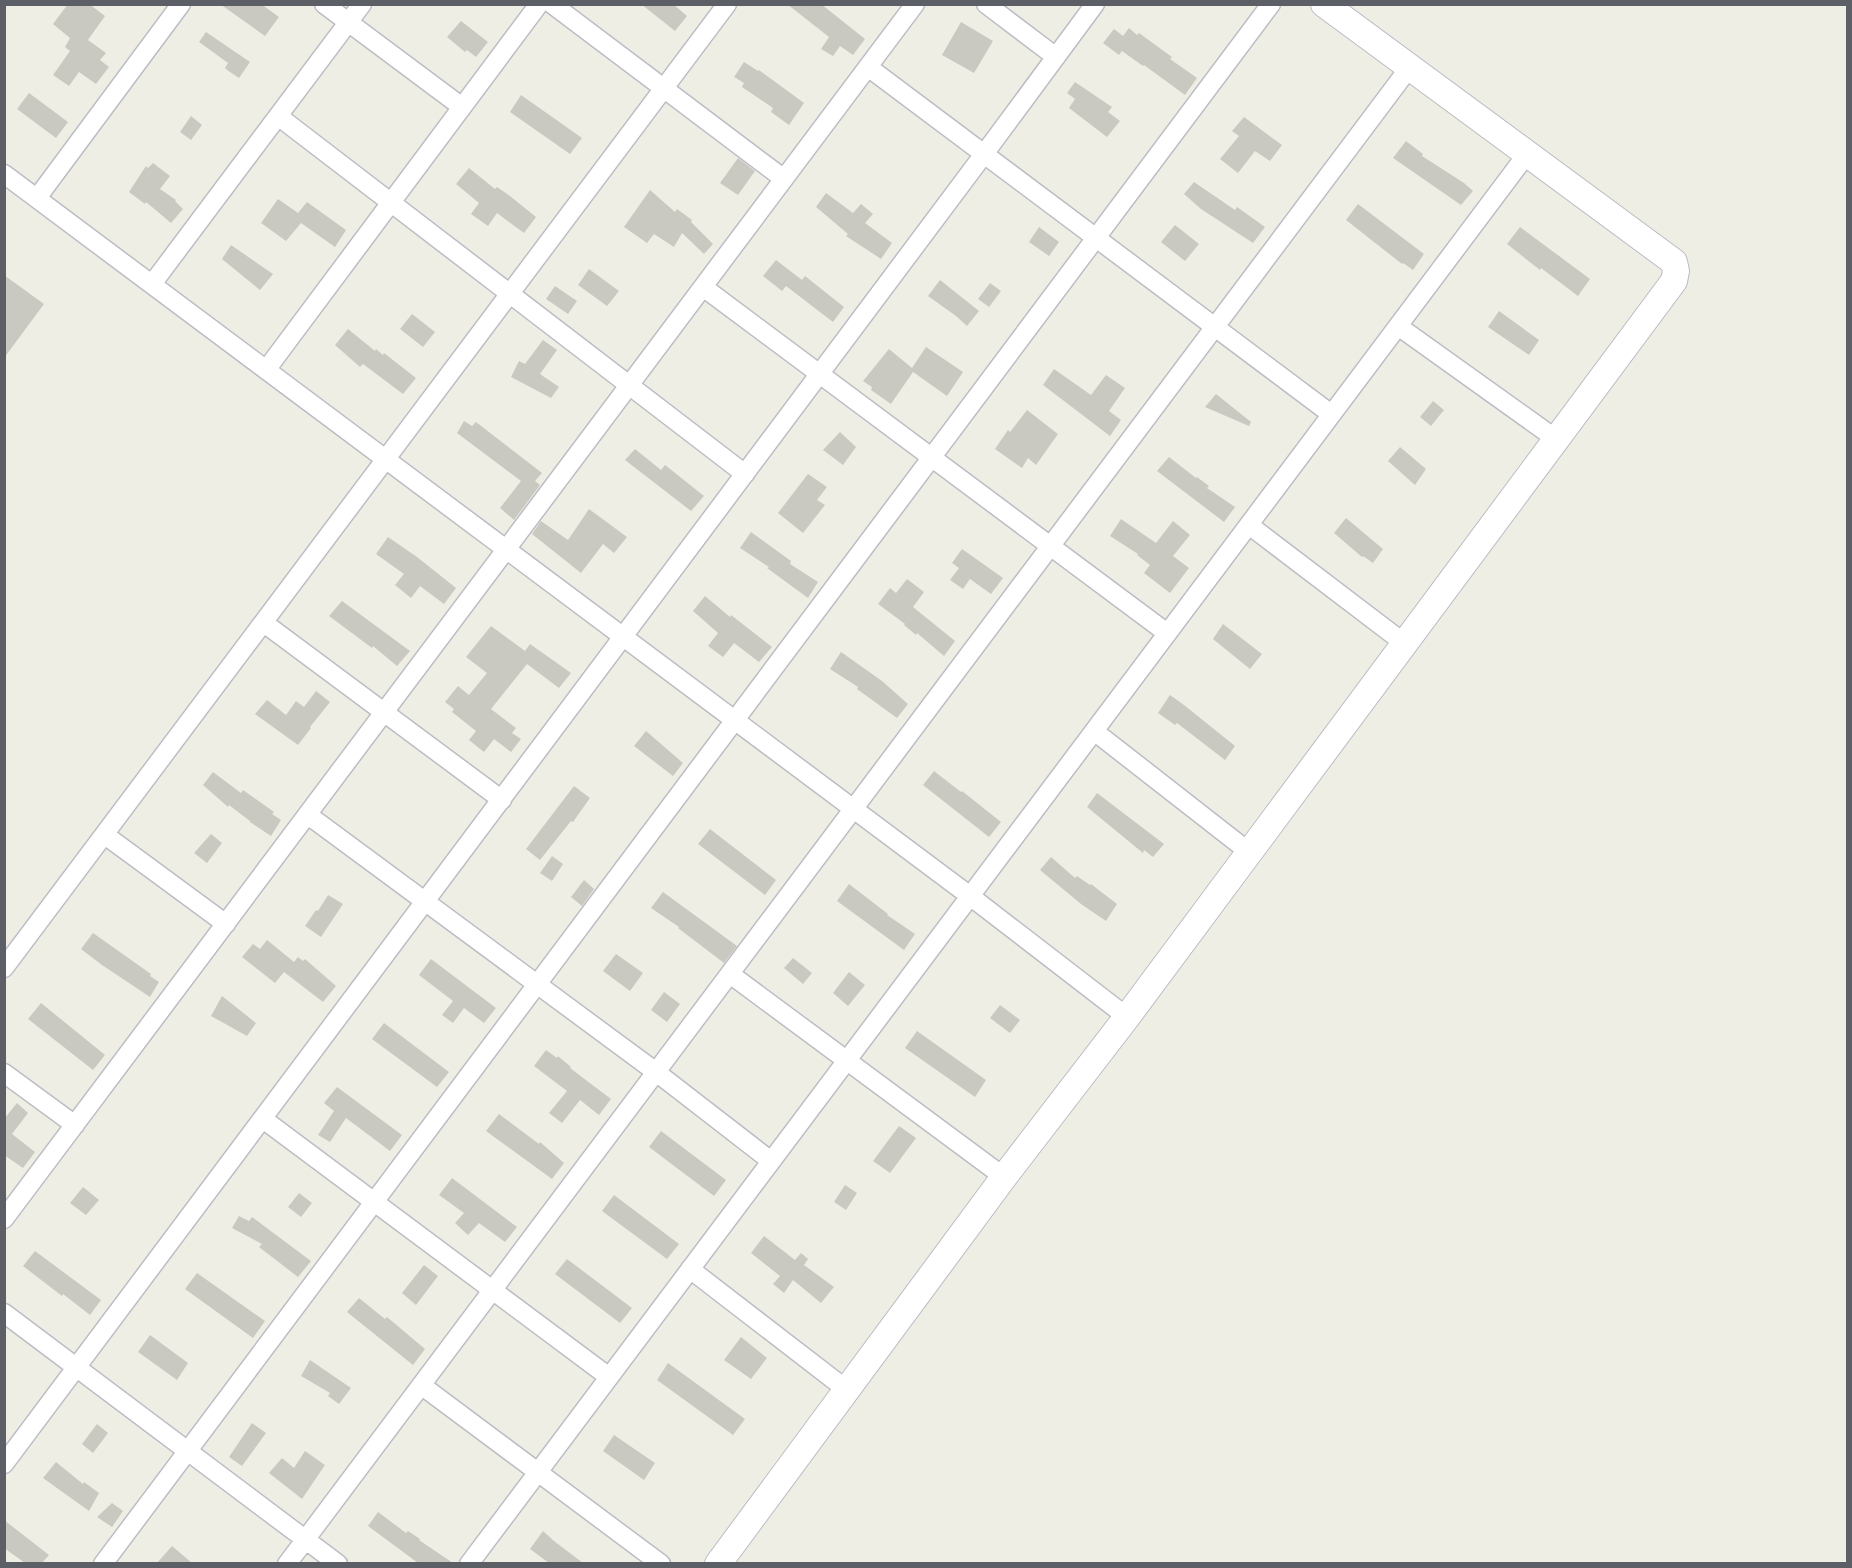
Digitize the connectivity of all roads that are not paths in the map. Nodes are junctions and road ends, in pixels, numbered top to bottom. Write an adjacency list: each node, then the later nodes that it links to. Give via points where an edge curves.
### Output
1 (181, 4): 23 (street)
2 (324, 4): 12 (street)
3 (362, 4): 12 (street)
4 (539, 4): 17 (street)
5 (552, 4): 16 (street)
6 (727, 4): 16 (street)
7 (915, 4): 14 (street)
8 (986, 4): 13 (street)
9 (1095, 4): 13 (street)
10 (1271, 4): 25 (street)
11 (1324, 4): 15 (street)
12 (348, 22): 17 (street); 18 (street)
13 (1056, 57): 19 (street)
14 (868, 67): 19 (street); 22 (street)
15 (1409, 68): 20 (street); 30 (street)
16 (664, 88): 22 (street); 28 (street)
17 (462, 107): 24 (street)
18 (278, 116): 24 (street); 26 (street)
19 (984, 154): 25 (street); 32 (street)
20 (1527, 154): 29 (street); 35 (street, via 1674,262 1676,271 1674,281)
21 (4, 174): 23 (street)
22 (784, 178): 27 (street)
23 (37, 198): 26 (street)
24 (391, 203): 28 (street); 31 (street)
25 (1096, 238): 30 (street); 36 (street)
26 (152, 284): 31 (street)
27 (703, 287): 32 (street); 33 (street)
28 (510, 294): 33 (street); 37 (street)
29 (1398, 326): 34 (street); 35 (street)
30 (1215, 327): 34 (street); 40 (street)
31 (266, 370): 37 (street)
32 (820, 374): 36 (street); 38 (street)
33 (630, 386): 38 (street); 41 (street)
34 (1331, 414): 39 (street)
35 (1556, 439): 45 (street)
36 (932, 457): 40 (street); 47 (street)
37 (386, 460): 41 (street); 42 (street)
38 (745, 474): 44 (street)
39 (1249, 525): 43 (street); 45 (street)
40 (1050, 546): 43 (street); 50 (street)
41 (506, 550): 44 (street); 46 (street)
42 (264, 622): 46 (street); 52 (street)
43 (1167, 633): 48 (street)
44 (623, 638): 47 (street); 49 (street)
45 (1404, 644): 53 (street)
46 (384, 712): 49 (street); 51 (street)
47 (735, 721): 50 (street); 59 (street)
48 (1094, 731): 53 (street); 54 (street)
49 (502, 800): 55 (street)
50 (853, 809): 54 (street); 58 (street)
51 (308, 815): 55 (street); 56 (street)
52 (105, 834): 56 (street); 57 (street)
53 (1249, 852): 60 (street)
54 (970, 897): 60 (street); 61 (street)
55 (425, 902): 59 (street); 64 (street)
56 (226, 924): 65 (street)
57 (4, 968)
58 (730, 974): 61 (street); 62 (street)
59 (537, 984): 62 (street); 68 (street)
60 (1127, 1017): 67 (street)
61 (847, 1060): 66 (street); 67 (street)
62 (656, 1072): 66 (street); 71 (street)
63 (4, 1073): 65 (street)
64 (263, 1119): 68 (street); 73 (street)
65 (75, 1125): 69 (street)
66 (771, 1161): 70 (street)
67 (1004, 1178): 76 (street)
68 (375, 1201): 71 (street); 77 (street)
69 (4, 1219)
70 (690, 1269): 74 (street); 76 (street)
71 (493, 1289): 74 (street); 75 (street)
72 (4, 1313): 73 (street)
73 (77, 1367): 77 (street); 78 (street)
74 (609, 1377): 79 (street)
75 (421, 1385): 79 (street); 80 (street)
76 (847, 1390): 86 (street)
77 (188, 1450): 80 (street); 81 (street)
78 (4, 1464)
79 (538, 1472): 84 (street); 85 (street)
80 (306, 1539): 82 (street); 83 (street)
81 (103, 1563)
82 (287, 1563)
83 (338, 1563)
84 (469, 1563)
85 (661, 1563)
86 (718, 1563)

